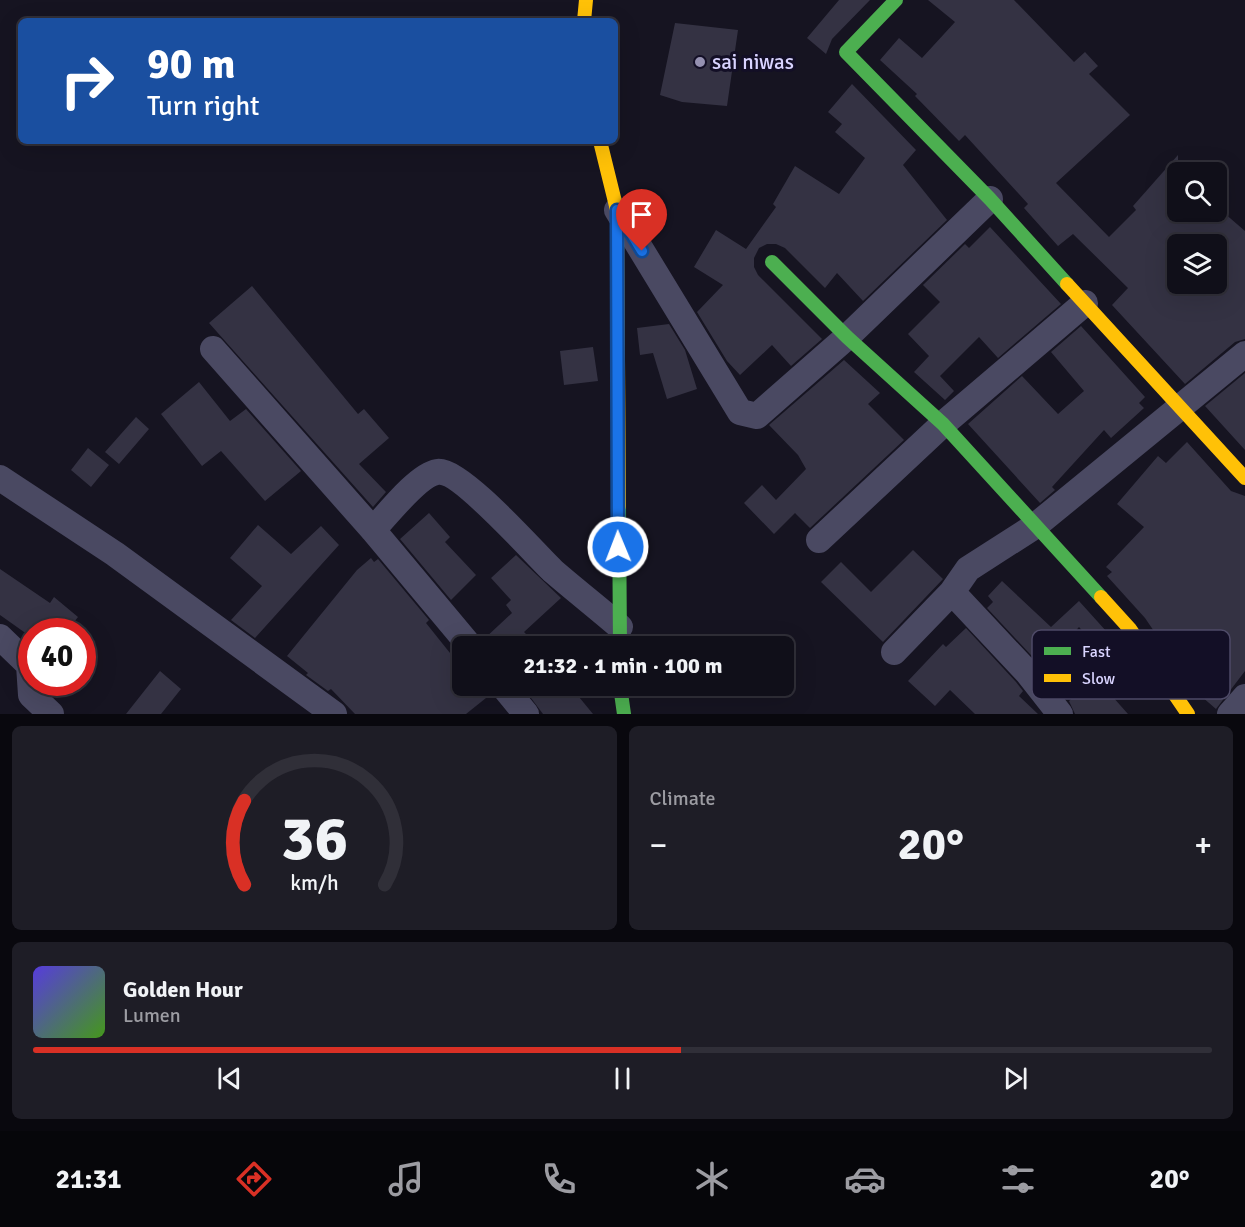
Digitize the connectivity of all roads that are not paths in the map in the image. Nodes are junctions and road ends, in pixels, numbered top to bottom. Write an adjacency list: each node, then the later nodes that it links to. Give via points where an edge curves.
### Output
1 (586, 0): 3 (street)
2 (896, 0): 5 (street, via 846,52)
3 (585, 18)
4 (601, 144): 6 (street)
5 (990, 199): 8 (street); 9 (street)
6 (617, 210): 9 (street, via 740,412 757,416); 23 (street)
7 (772, 262): 9 (street)
8 (1085, 303): 12 (street); 13 (street)
9 (847, 337): 13 (street)
10 (213, 349): 17 (street)
11 (1245, 354): 12 (street)
12 (1182, 408): 15 (street); 16 (street)
13 (943, 424): 16 (street); 18 (street)
14 (0, 478): 32 (street, via 115,554)
15 (1245, 478)
16 (1035, 526): 19 (street, via 968,569); 20 (street)
17 (373, 530): 21 (street); 22 (street, via 421,479 437,472 451,475 489,506)
18 (819, 540)
19 (952, 592): 25 (street); 26 (street)
20 (1131, 630)
21 (462, 636)
22 (619, 636)
23 (620, 636)
24 (0, 637): 31 (street, via 29,665 30,695)
25 (894, 652)
26 (1032, 677)
27 (511, 696): 33 (street)
28 (1245, 698): 36 (street)
29 (1049, 699): 34 (street)
30 (1178, 699): 35 (street)
31 (51, 714)
32 (334, 714)
33 (526, 714)
34 (1060, 714)
35 (1188, 714)
36 (1230, 714)

